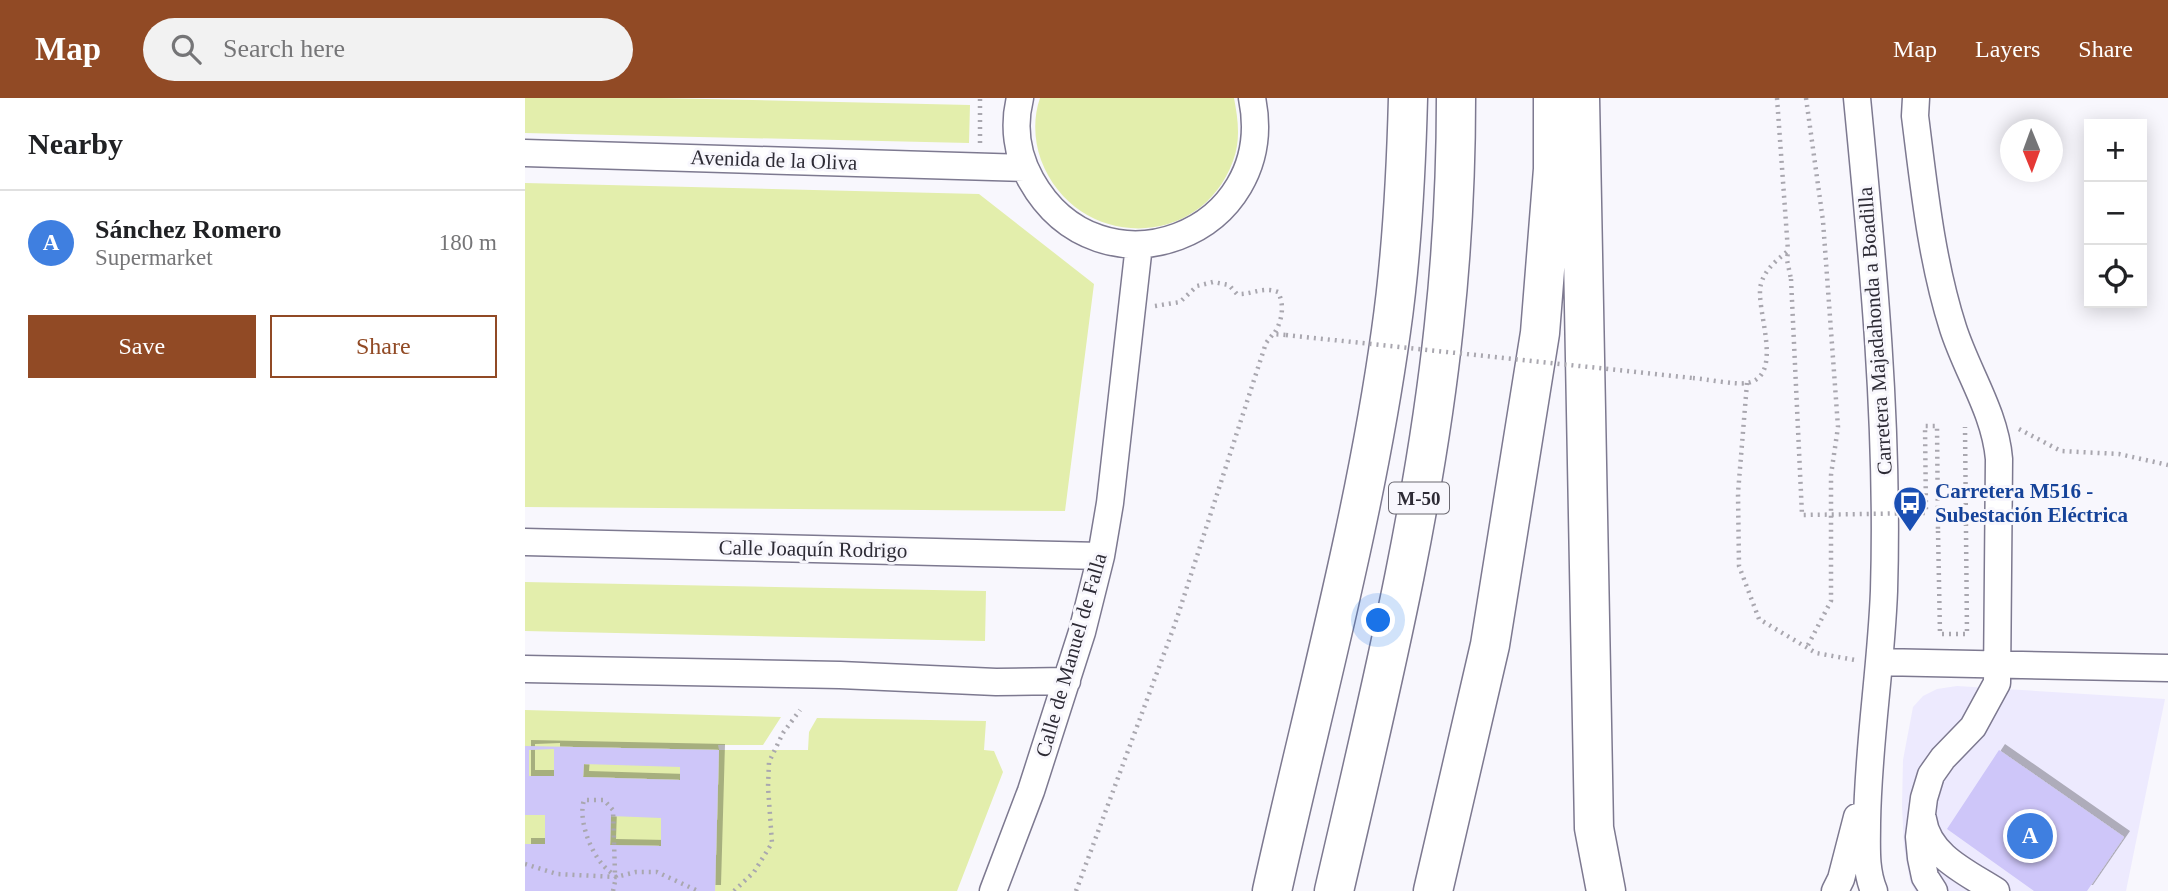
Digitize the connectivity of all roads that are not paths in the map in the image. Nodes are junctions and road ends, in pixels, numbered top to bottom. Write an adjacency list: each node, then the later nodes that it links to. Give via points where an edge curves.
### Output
1 (1020, 98): 10 (street, via 1017,139)
2 (1252, 98): 11 (street, via 1256,120 1252,158 1236,192 1210,220 1176,239)
3 (1408, 98): 24 (highway, via 1391,330 1368,468)
4 (1456, 98): 25 (highway, M-50, via 1456,172 1444,326 1422,478 1391,641)
5 (1553, 98): 26 (highway, via 1553,169 1541,333 1490,645)
6 (1580, 98): 27 (highway, via 1594,828)
7 (1857, 98): 14 (street, Carretera Majadahonda a Boadilla, via 1885,428)
8 (1916, 98): 15 (street, via 1929,230 1953,328 1997,434)
9 (525, 153): 10 (street, Avenida de la Oliva)
10 (1024, 168): 11 (street, via 1042,200 1069,225 1102,241)
11 (1139, 245): 13 (street, Calle de Manuel de Falla)
12 (525, 542): 13 (street, Calle Joaquín Rodrigo)
13 (1101, 556): 19 (street, Calle de Manuel de Falla)
14 (1879, 662): 15 (street); 21 (street, Carretera Majadahonda a Boadilla)
15 (1996, 664): 16 (street); 22 (street, via 1997,683 1990,699 1973,727 1931,775)
16 (2168, 668)
17 (525, 669): 19 (street)
18 (525, 677): 20 (street, via 977,690 1021,695)
19 (1067, 681): 20 (street, Calle de Manuel de Falla)
20 (1057, 709): 23 (street, Calle de Manuel de Falla)
21 (1868, 774): 28 (street, Carretera Majadahonda a Boadilla); 29 (street, Carretera Majadahonda a Boadilla, via 1867,875)
22 (1922, 814): 30 (street, via 1920,858); 31 (street, via 1930,842 1944,857)
23 (993, 891)
24 (1270, 891)
25 (1334, 891)
26 (1433, 891)
27 (1606, 891)
28 (1835, 891)
29 (1874, 891)
30 (1934, 891)
31 (1996, 891)

